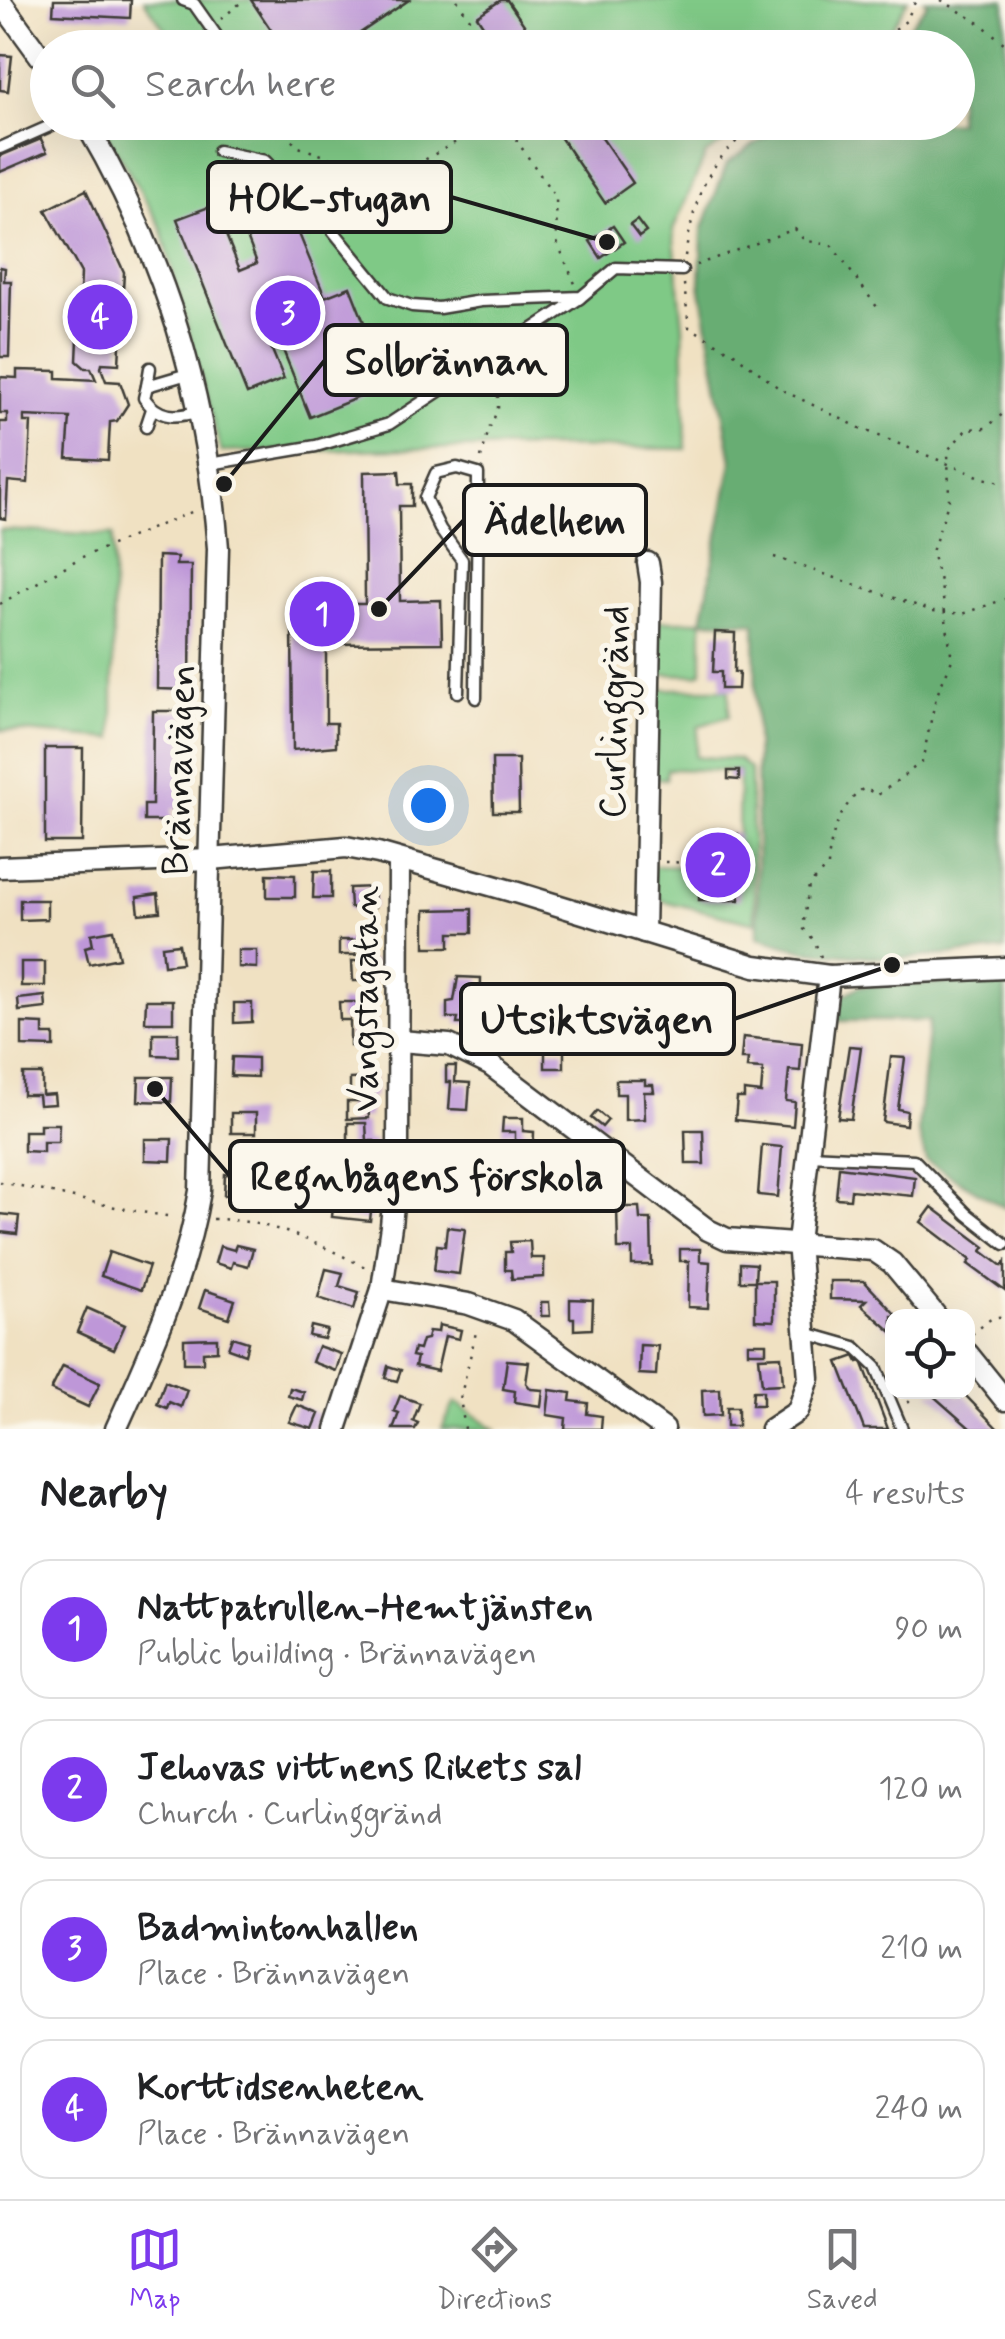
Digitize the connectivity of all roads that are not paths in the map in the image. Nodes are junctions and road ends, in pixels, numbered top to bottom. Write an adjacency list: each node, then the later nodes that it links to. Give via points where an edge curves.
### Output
1 (0, 1): 4 (street)
2 (192, 1): 3 (lane)
3 (212, 30)
4 (30, 43)
5 (30, 135): 7 (lane)
6 (95, 140): 12 (street, Brännavägen, via 144,233)
7 (0, 148)
8 (218, 150): 10 (lane, via 265,161 388,298 439,308)
9 (682, 270): 10 (lane, via 616,268)
10 (581, 297): 17 (lane, via 535,334 390,424 316,446)
11 (150, 368): 13 (lane)
12 (192, 373): 13 (lane); 15 (street, Brännavägen)
13 (146, 386): 14 (lane)
14 (152, 409): 15 (lane, via 166,416); 16 (lane)
15 (200, 411): 17 (street, Brännavägen)
16 (146, 427)
17 (210, 464): 21 (street, Brännavägen, via 219,600)
18 (648, 563): 24 (street, Curlinggränd)
19 (458, 692): 20 (lane, via 462,560 424,498 436,473 457,468 478,474)
20 (476, 698)
21 (210, 859): 22 (street, via 346,847); 23 (street); 36 (street, Brännavägen, via 200,1191 187,1253)
22 (399, 860): 24 (street); 27 (street, Vangstagatan)
23 (0, 868)
24 (644, 932): 26 (street, via 755,966)
25 (1005, 968): 26 (street)
26 (829, 976): 28 (street)
27 (400, 1041): 29 (street, via 449,1045 490,1065 708,1230 727,1239); 31 (street, Vangstagatan, via 398,1152)
28 (809, 1154): 29 (street); 30 (lane, via 914,1160)
29 (798, 1242): 32 (street, via 873,1250); 33 (street)
30 (1005, 1244)
31 (382, 1288): 37 (street, Vangstagatan); 38 (street, via 514,1320)
32 (930, 1309)
33 (805, 1333): 39 (street, via 809,1378 798,1411); 40 (lane, via 855,1346 876,1367)
34 (975, 1363): 35 (street)
35 (1005, 1400)
36 (116, 1429)
37 (336, 1429)
38 (664, 1429)
39 (770, 1429)
40 (902, 1429)

